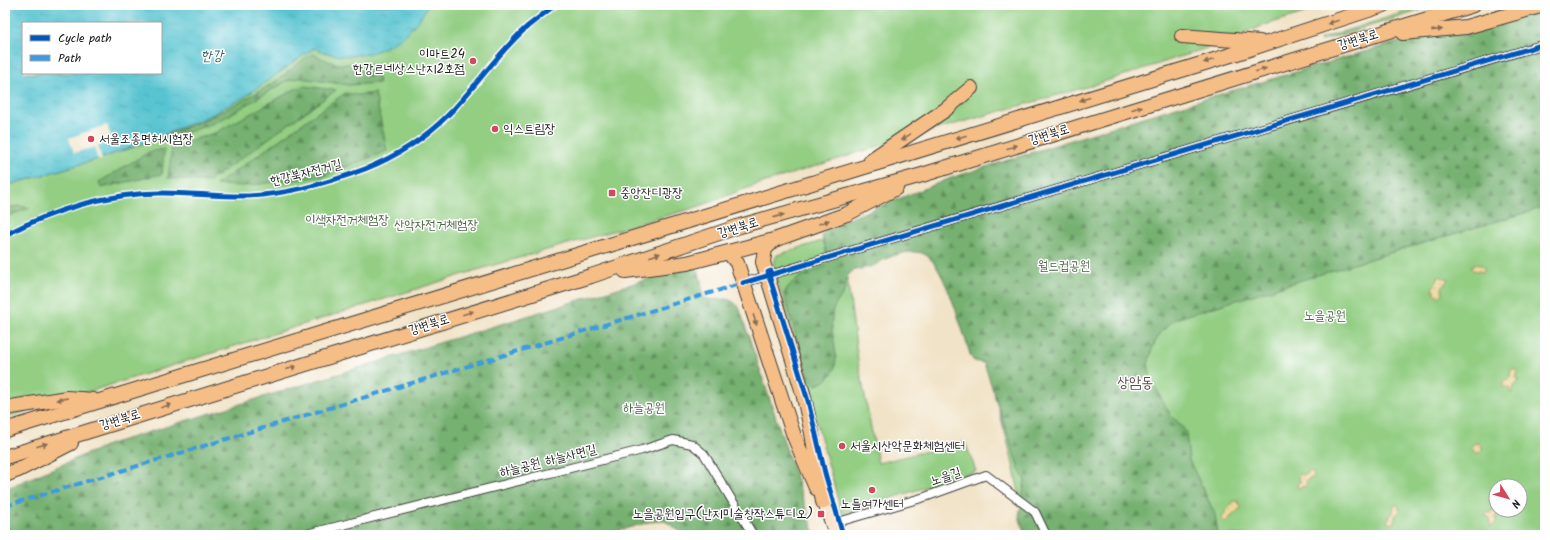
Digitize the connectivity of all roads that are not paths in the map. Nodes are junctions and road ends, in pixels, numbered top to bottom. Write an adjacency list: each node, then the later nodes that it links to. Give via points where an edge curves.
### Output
1 (1384, 5): 6 (highway, 강변북로, one-way to 6)
2 (1473, 5): 5 (highway, 강변북로)
3 (1544, 5): 5 (highway, one-way to 3, via 1466,27)
4 (1182, 36): 6 (highway)
5 (1370, 36): 10 (highway, 강변북로, one-way to 5)
6 (1269, 43): 9 (highway, 강변북로, one-way to 9)
7 (1545, 44): 14 (street)
8 (971, 88): 9 (highway, one-way to 9, via 945,110)
9 (856, 169): 16 (highway, 강변북로)
10 (922, 175): 11 (highway, one-way to 10, via 847,214); 13 (highway, 강변북로, one-way to 10, via 740,226)
11 (774, 240): 12 (highway); 14 (highway, via 765,250 763,262)
12 (729, 253): 13 (highway, via 687,263); 15 (highway, via 738,263)
13 (591, 276): 18 (highway, 강변북로, one-way to 13)
14 (767, 276): 15 (street); 20 (highway, via 803,393)
15 (743, 283): 21 (highway, one-way to 21)
16 (101, 400): 17 (highway, one-way to 17, via 67,398); 19 (highway, 강변북로)
17 (5, 408)
18 (109, 424): 22 (highway, 강변북로, one-way to 18); 23 (highway, via 18,470)
19 (5, 430)
20 (812, 433): 21 (highway, via 802,441); 24 (highway)
21 (795, 439): 24 (highway)
22 (5, 457)
23 (5, 474)
24 (823, 502): 25 (street)
25 (833, 530): 28 (street, 노을길, via 986,475 1035,512)
26 (303, 535): 27 (street, 하늘공원 하늘사면길, via 673,440 692,444 704,454)
27 (753, 535)
28 (1046, 535)

